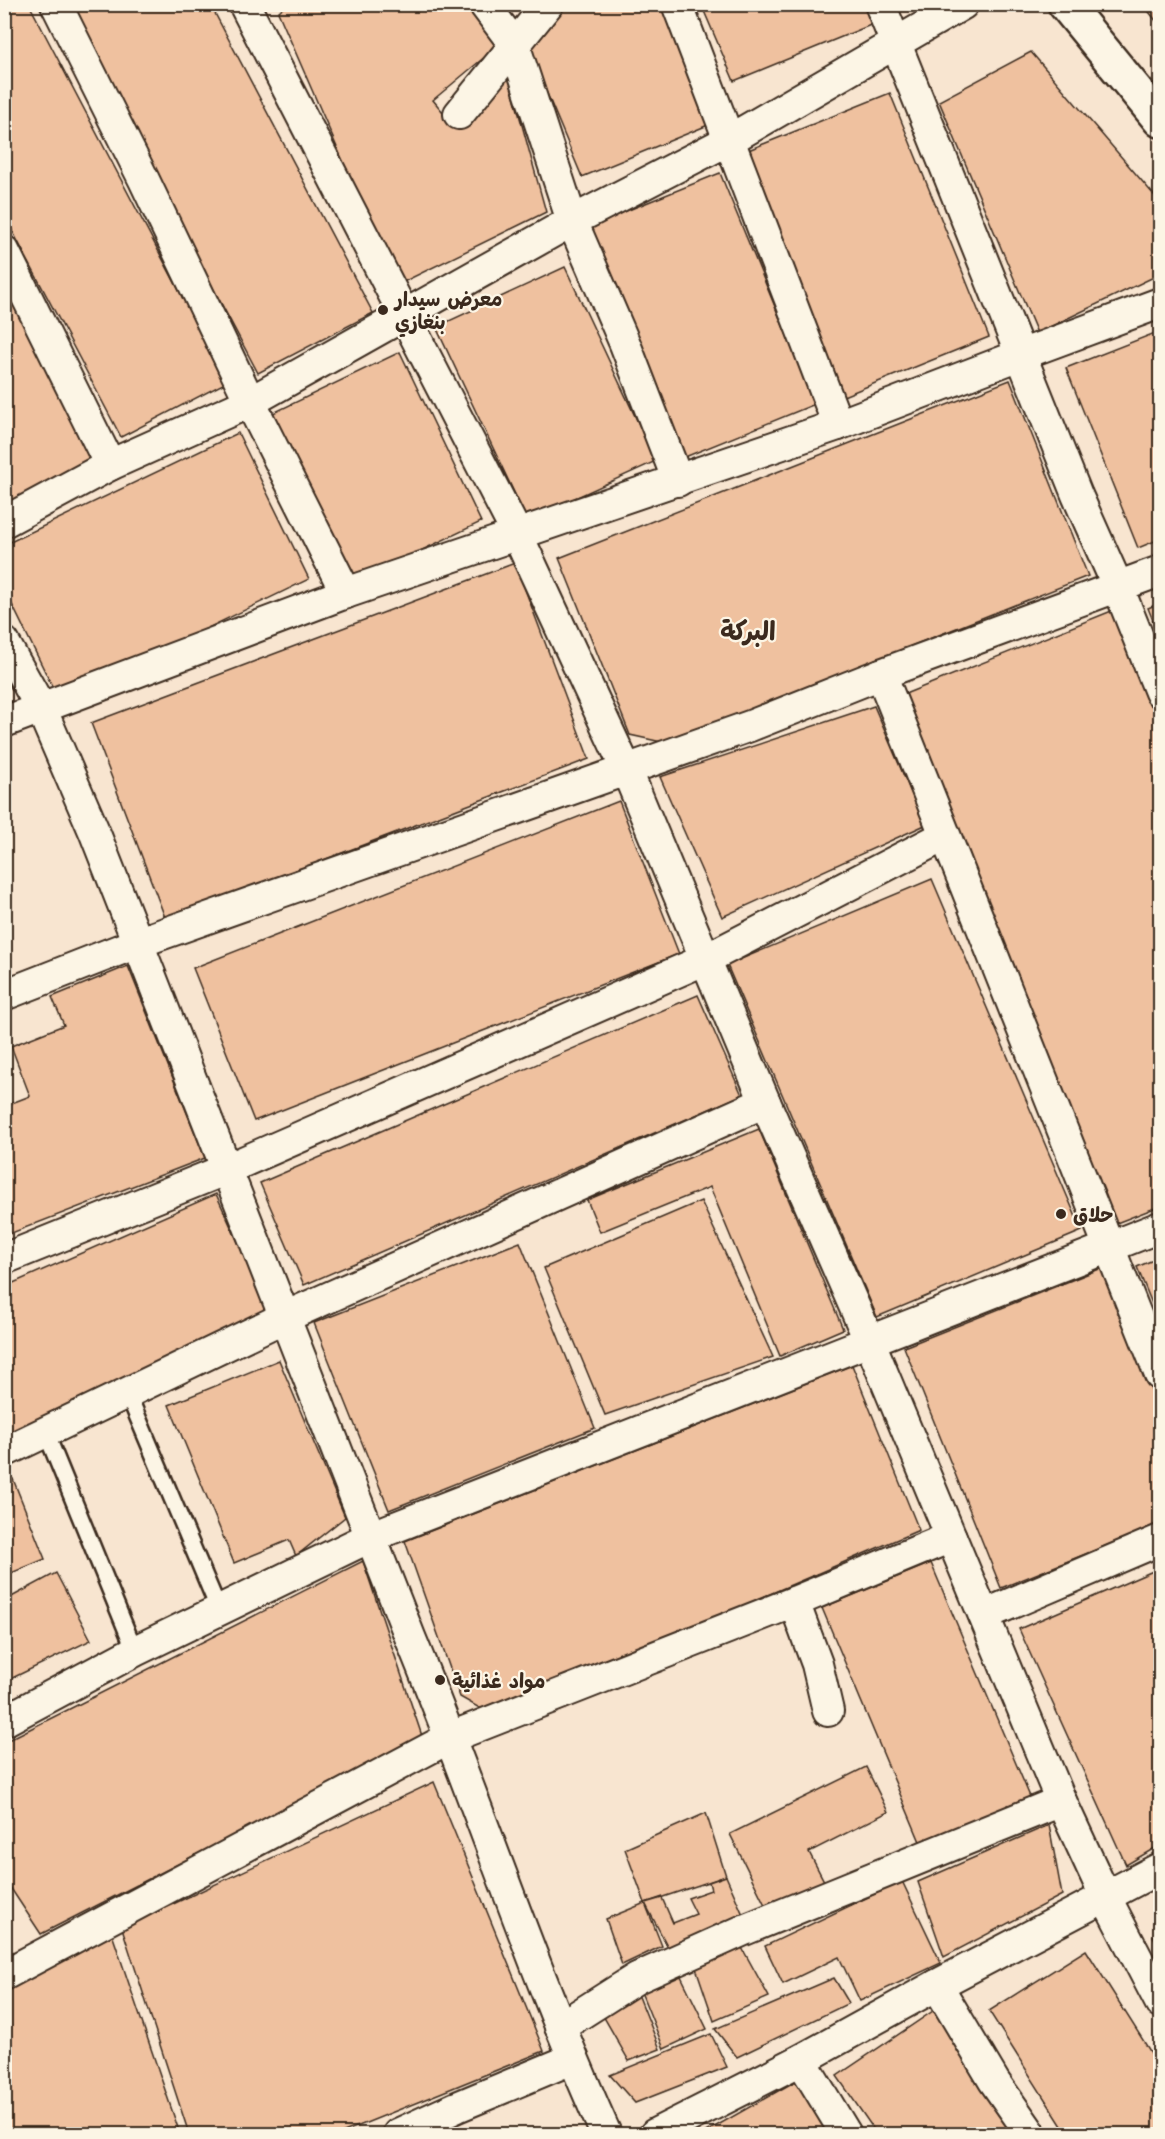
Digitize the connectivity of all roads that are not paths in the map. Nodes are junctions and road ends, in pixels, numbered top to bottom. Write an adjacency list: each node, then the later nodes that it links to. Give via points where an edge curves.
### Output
1 (56, 4): 19 (street)
2 (244, 4): 17 (street)
3 (484, 4): 10 (street)
4 (548, 4): 10 (street)
5 (677, 4): 13 (street)
6 (880, 4): 9 (street)
7 (963, 4): 9 (street)
8 (1065, 4): 12 (street)
9 (895, 43): 13 (street); 18 (street)
10 (514, 44): 11 (street); 14 (street)
11 (459, 114)
12 (1161, 120)
13 (729, 140): 14 (street); 20 (street)
14 (572, 221): 17 (street); 22 (street)
15 (4, 251): 21 (street)
16 (1161, 303): 18 (street)
17 (403, 315): 19 (street); 24 (street)
18 (1020, 355): 20 (street); 26 (street)
19 (250, 402): 21 (street); 27 (street)
20 (838, 425): 22 (street)
21 (111, 465): 23 (street)
22 (678, 481): 24 (street)
23 (4, 522)
24 (517, 534): 27 (street); 33 (street)
25 (1161, 571): 26 (street)
26 (1118, 587): 29 (street); 30 (street)
27 (346, 593): 31 (street)
28 (4, 642): 31 (street)
29 (881, 674): 33 (street); 34 (street)
30 (1161, 692)
31 (41, 708): 32 (street); 35 (street)
32 (4, 722)
33 (627, 771): 35 (street); 36 (street)
34 (944, 836): 36 (street); 41 (street)
35 (137, 942): 37 (street); 39 (street)
36 (704, 960): 38 (street); 39 (street)
37 (4, 995)
38 (765, 1102): 43 (street); 44 (street)
39 (226, 1168): 42 (street); 43 (street)
40 (1161, 1227): 41 (street)
41 (1110, 1247): 44 (street); 45 (street)
42 (4, 1259)
43 (285, 1317): 46 (street); 49 (street)
44 (869, 1340): 49 (street); 50 (street)
45 (1161, 1375)
46 (128, 1394): 47 (street); 53 (lane)
47 (46, 1433): 48 (street); 55 (lane)
48 (4, 1452)
49 (370, 1536): 53 (street); 58 (street)
50 (951, 1537): 52 (street); 54 (street)
51 (1161, 1540): 54 (street)
52 (794, 1602): 56 (street, via 817,1664); 58 (street)
53 (219, 1610): 55 (street)
54 (984, 1614): 59 (street)
55 (135, 1651): 57 (street)
56 (828, 1711)
57 (4, 1721)
58 (451, 1737): 62 (street); 65 (street)
59 (1060, 1801): 61 (street); 65 (street, via 637,1978)
60 (1161, 1868): 61 (street)
61 (1106, 1898): 63 (street); 64 (street)
62 (4, 1975)
63 (937, 1985): 67 (street); 72 (street, via 994,2081)
64 (1161, 2002)
65 (560, 2027): 66 (street)
66 (572, 2059): 68 (street); 69 (street)
67 (801, 2060): 70 (street); 71 (street)
68 (398, 2134)
69 (606, 2134)
70 (655, 2134)
71 (846, 2134)
72 (1031, 2134)

